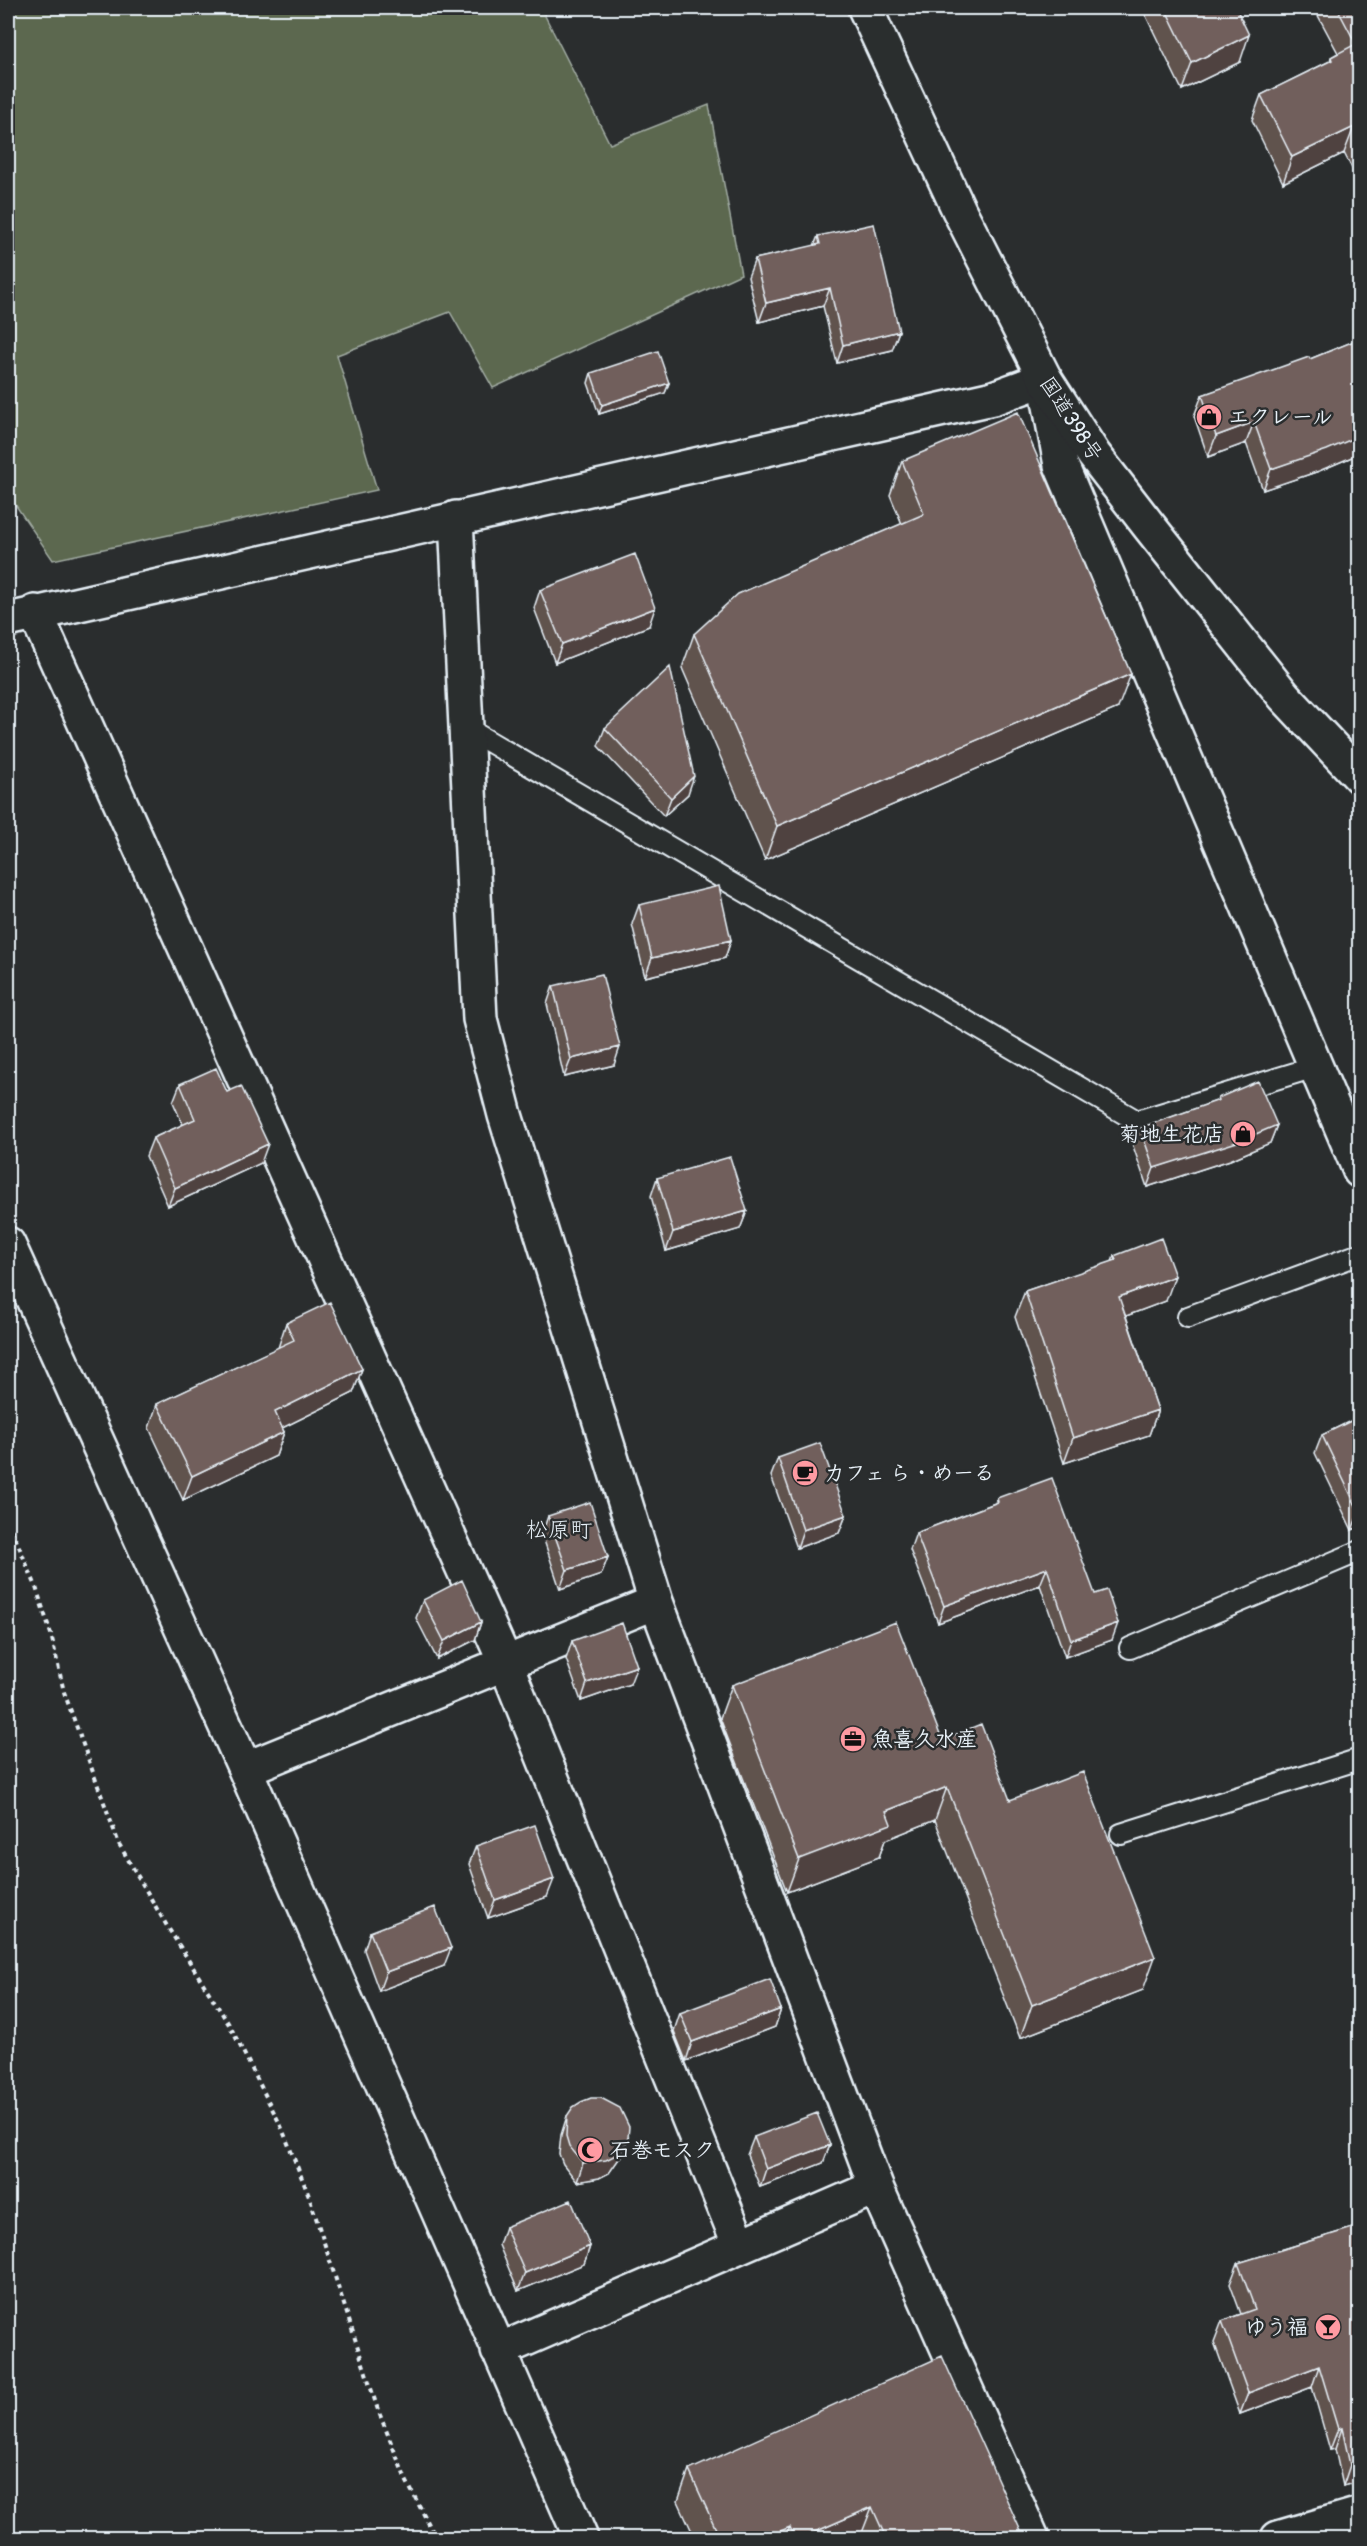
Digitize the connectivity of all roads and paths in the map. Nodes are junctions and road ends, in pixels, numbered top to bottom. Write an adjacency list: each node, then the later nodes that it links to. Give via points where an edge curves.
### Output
1 (865, 8): 2 (main road, 国道398号, via 959,210)
2 (1045, 380): 3 (main road, via 993,398); 6 (main road, 国道398号, via 1094,455 1142,517 1284,696); 7 (main road, via 1061,465)
3 (456, 518): 4 (main road); 5 (main road)
4 (21, 616): 16 (main road)
5 (466, 728): 7 (lane, via 1137,1121); 14 (main road, via 480,1019 505,1116)
6 (1359, 777)
7 (1316, 1067): 8 (main road)
8 (1359, 1171)
9 (8, 1244): 18 (main road)
10 (1359, 1254): 11 (lane)
11 (1188, 1317)
12 (8, 1521): 24 (path, via 35,1584 64,1692 119,1844 230,2026 281,2126 309,2196 378,2410 406,2480)
13 (1359, 1551): 15 (lane)
14 (656, 1602): 16 (main road); 20 (main road)
15 (1130, 1648)
16 (506, 1662): 18 (main road); 21 (main road)
17 (1359, 1759): 19 (lane)
18 (245, 1770): 22 (main road)
19 (1121, 1834)
20 (876, 2187): 21 (main road); 26 (main road)
21 (740, 2246): 22 (main road)
22 (498, 2351): 25 (main road)
23 (1359, 2514): 27 (main road)
24 (436, 2538)
25 (581, 2538)
26 (1032, 2538)
27 (1278, 2538)

